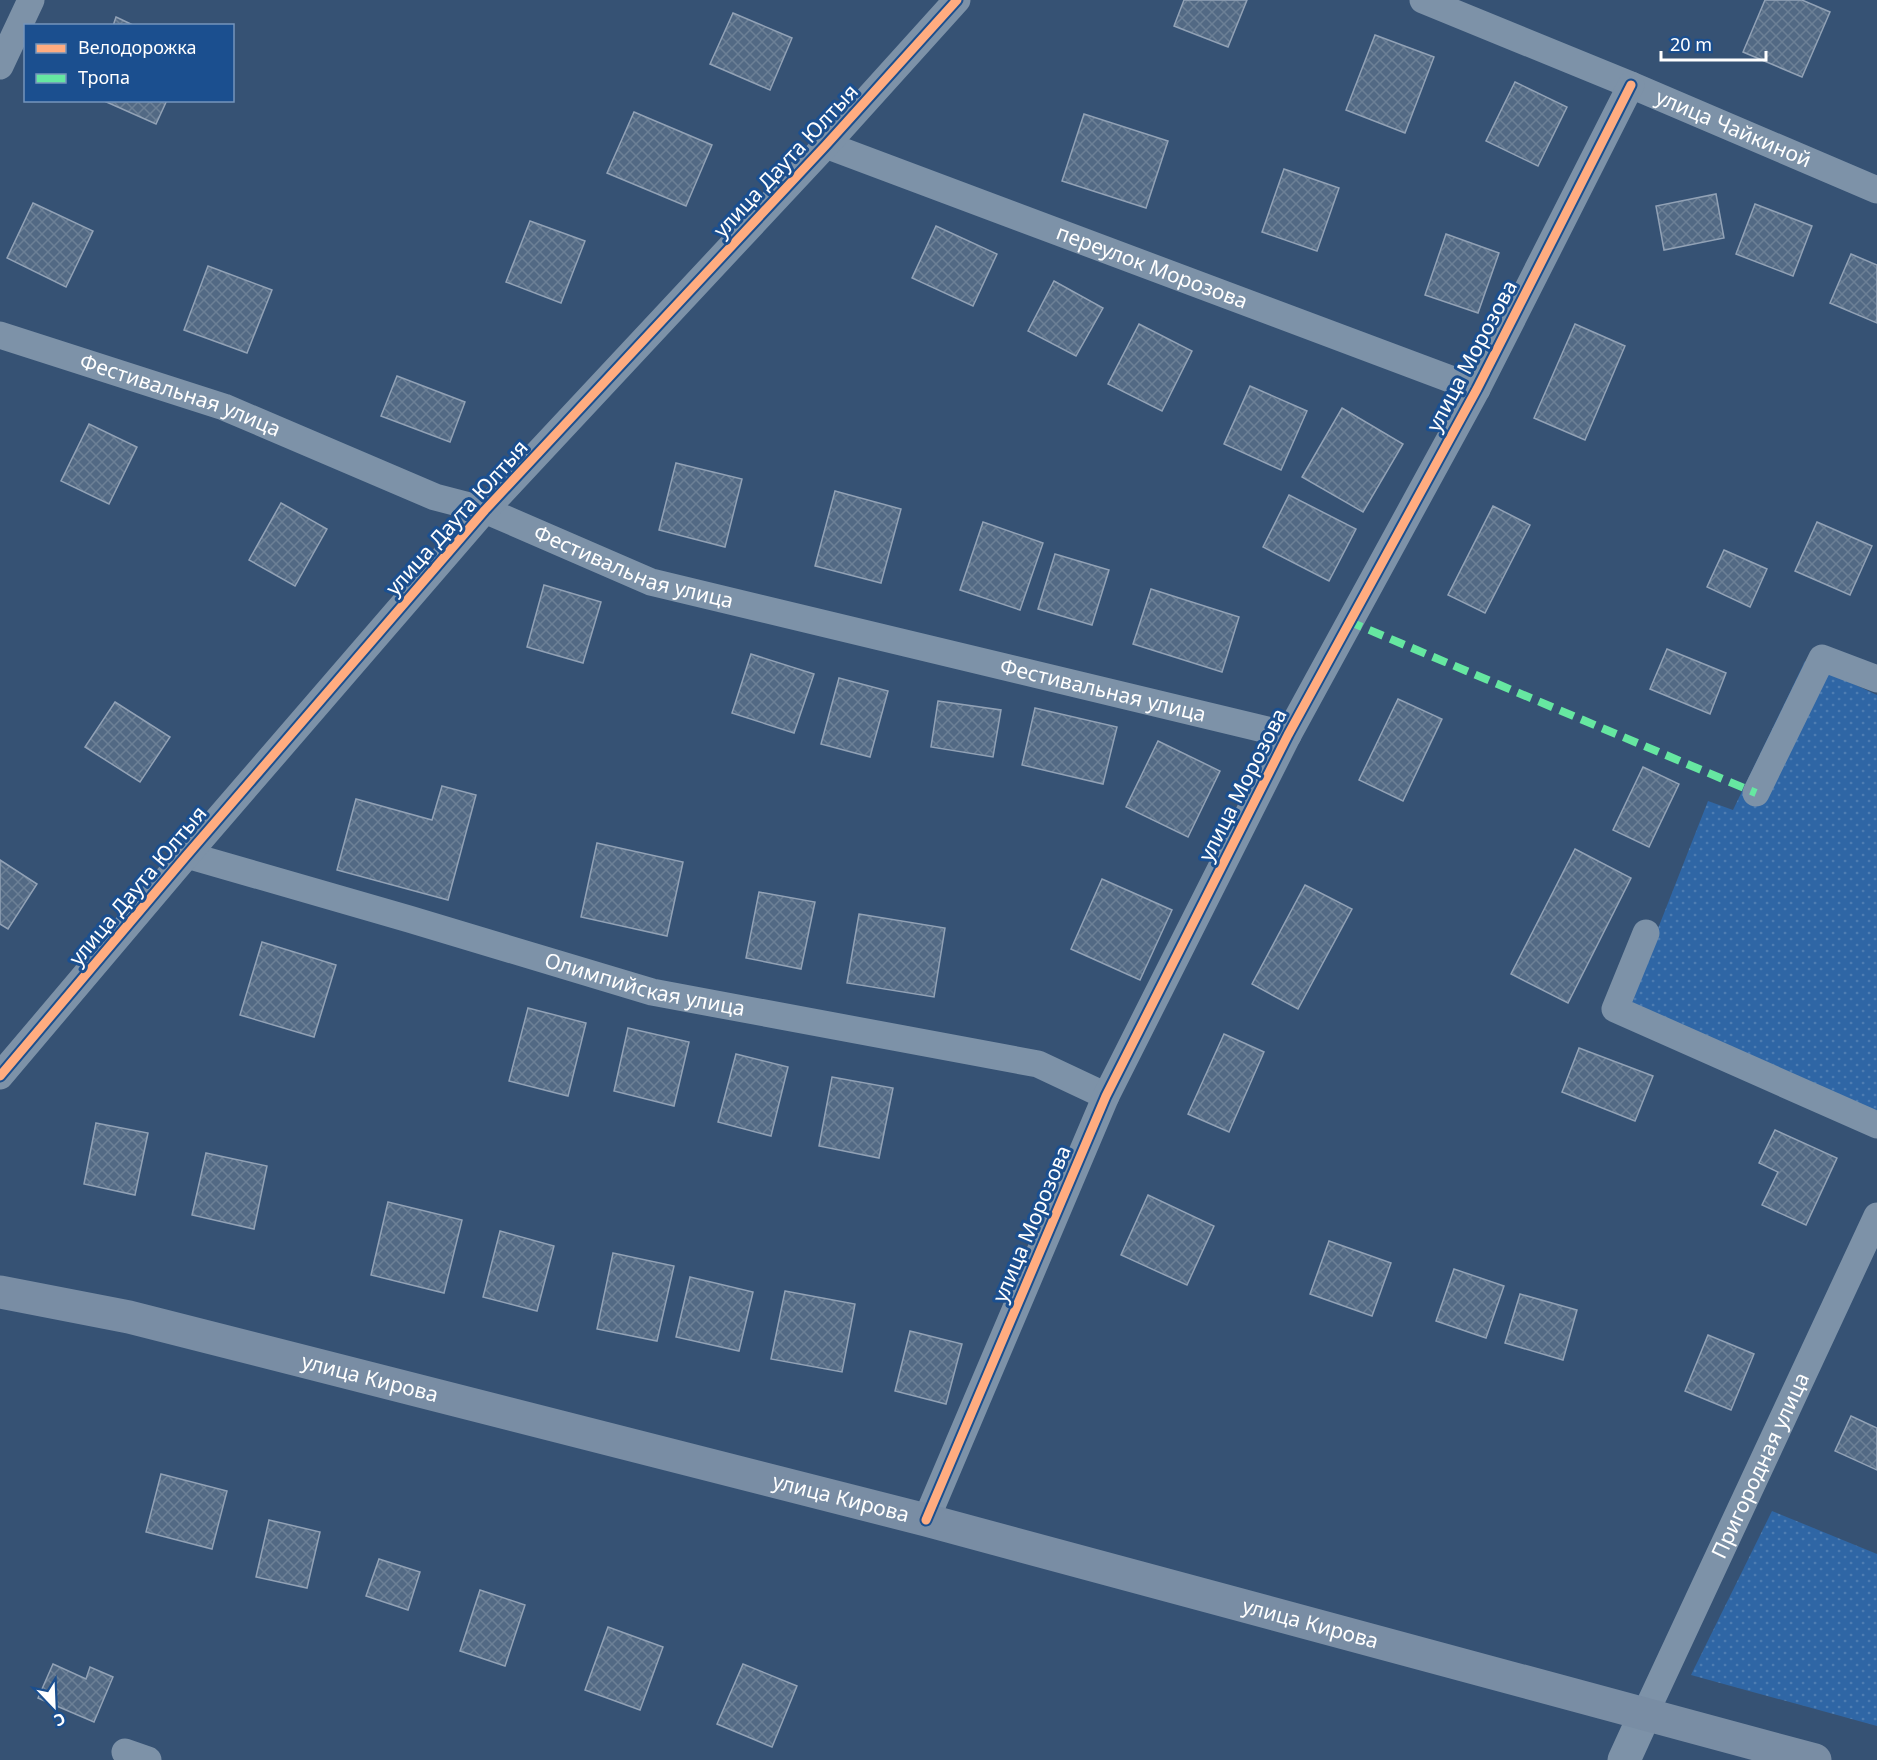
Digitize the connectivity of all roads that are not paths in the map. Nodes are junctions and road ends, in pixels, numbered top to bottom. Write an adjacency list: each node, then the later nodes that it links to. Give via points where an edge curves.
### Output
1 (31, 0): 4 (street)
2 (957, 0): 6 (street, улица Даута Юлтыя)
3 (1423, 0): 5 (street, улица Чайкиной)
4 (0, 66)
5 (1631, 85): 7 (street, улица Чайкиной); 9 (street, улица Морозова)
6 (826, 145): 9 (street, переулок Морозова); 10 (street, улица Даута Юлтыя)
7 (1877, 190)
8 (0, 335): 10 (street, Фестивальная улица, via 224,407 435,497)
9 (1477, 389): 12 (street, улица Морозова)
10 (485, 510): 12 (street, Фестивальная улица, via 651,582); 14 (street, улица Даута Юлтыя)
11 (1877, 679): 13 (street, via 1822,658)
12 (1288, 735): 17 (street, улица Морозова)
13 (1756, 793)
14 (187, 855): 16 (street, улица Даута Юлтыя); 17 (street, Олимпийская улица, via 652,992 1038,1064)
15 (1646, 933): 18 (street, via 1615,1009)
16 (0, 1076)
17 (1106, 1096): 21 (street, улица Морозова)
18 (1877, 1125)
19 (1877, 1216): 22 (street, Пригородная улица)
20 (0, 1292): 21 (main road, улица Кирова, via 129,1317)
21 (926, 1520): 22 (main road, улица Кирова)
22 (1646, 1714): 23 (street); 24 (main road, улица Кирова)
23 (1624, 1760)
24 (1815, 1760)

